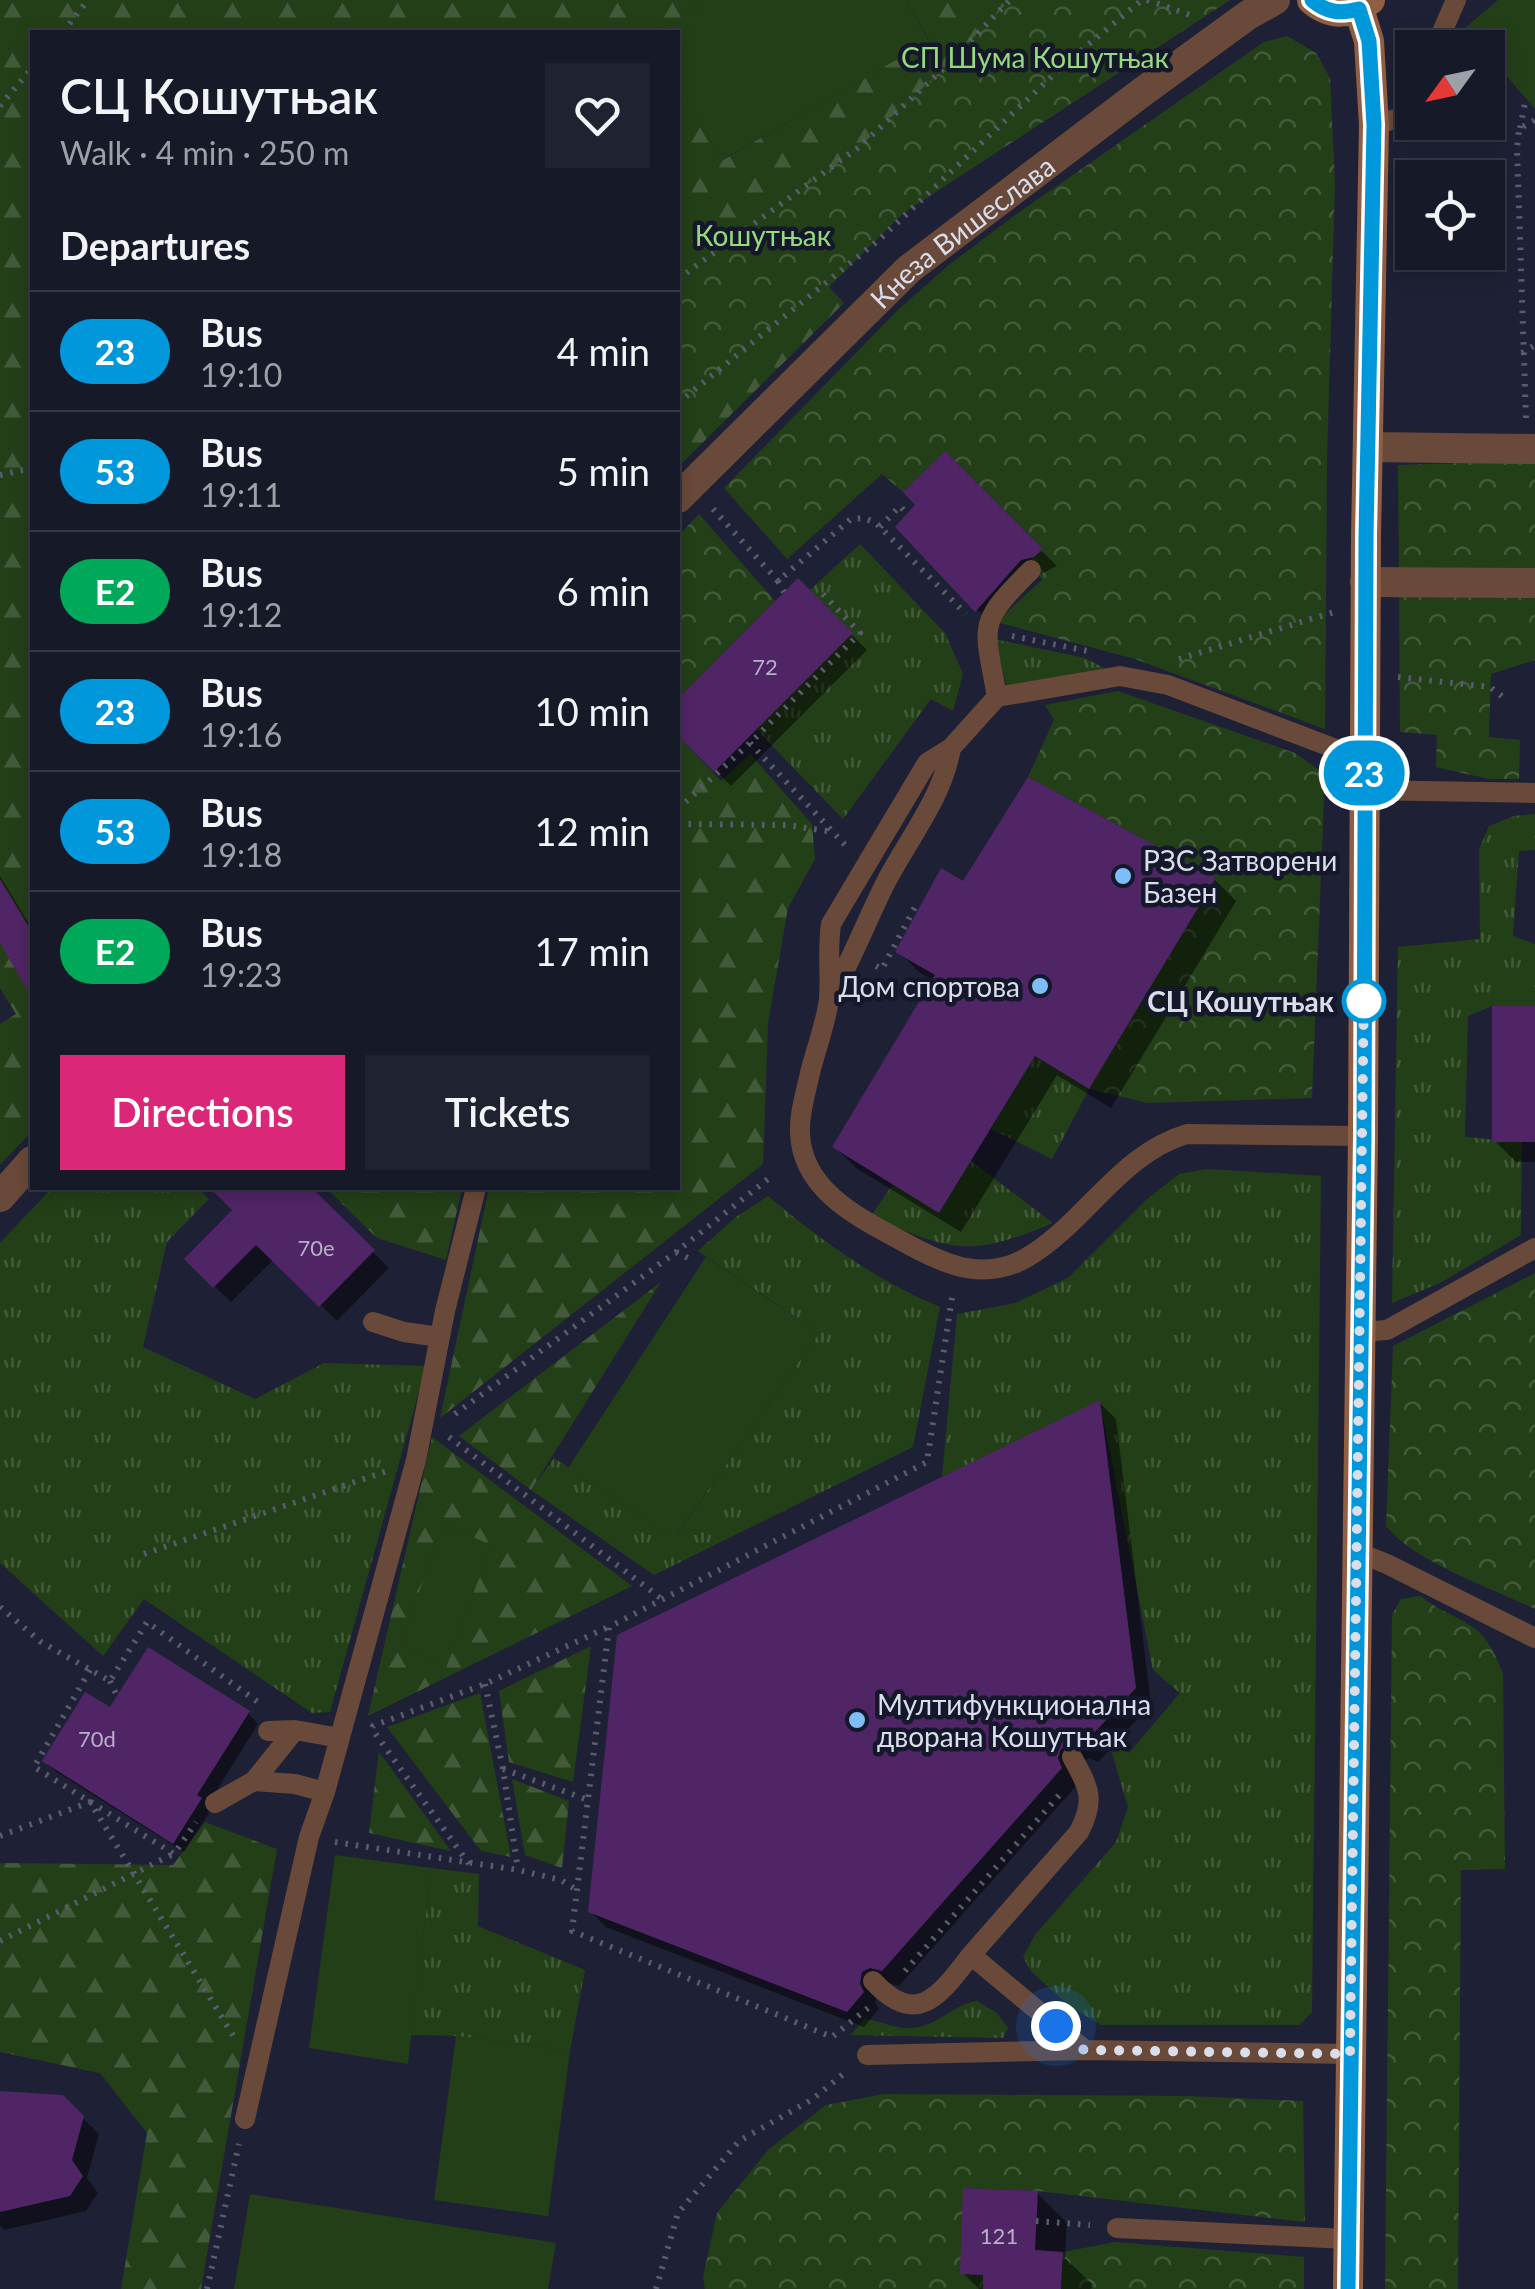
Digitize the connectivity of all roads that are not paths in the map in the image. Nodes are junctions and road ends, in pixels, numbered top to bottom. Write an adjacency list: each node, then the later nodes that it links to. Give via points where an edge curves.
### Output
1 (1275, 0): 10 (street, Кнеза Вишеслава, via 1140,92 932,250)
2 (1312, 0): 4 (main road, via 1338,12)
3 (1456, 0): 5 (lane)
4 (1365, 4): 7 (main road)
5 (1443, 30)
6 (1395, 119): 7 (lane)
7 (1374, 125): 8 (main road)
8 (1368, 447): 9 (street); 12 (main road)
9 (1532, 449)
10 (685, 491)
11 (1031, 570): 14 (lane, via 996,606 985,631)
12 (1366, 582): 13 (street); 16 (main road)
13 (1535, 584)
14 (997, 697): 15 (lane); 16 (lane, via 1120,676 1168,685 1336,750)
15 (951, 748): 19 (lane, via 947,774); 19 (lane, via 928,763 831,924)
16 (1364, 754): 17 (main road)
17 (1364, 790): 18 (lane); 20 (main road)
18 (1535, 793)
19 (828, 1000): 20 (lane, via 803,1102 806,1160 848,1212 958,1269 1024,1259 1164,1141 1186,1134)
20 (1364, 1136): 26 (main road)
21 (30, 1164): 23 (street)
22 (476, 1190): 27 (lane)
23 (0, 1197)
24 (1535, 1248): 26 (lane, via 1387,1330)
25 (373, 1322): 27 (lane)
26 (1360, 1332): 28 (main road)
27 (440, 1338): 32 (lane, via 429,1432)
28 (1357, 1552): 29 (lane); 40 (main road)
29 (1535, 1638)
30 (296, 1730): 31 (lane); 32 (lane); 34 (lane)
31 (268, 1731)
32 (340, 1738): 35 (lane)
33 (1076, 1764): 37 (lane, via 1090,1811 1080,1832)
34 (254, 1781): 35 (lane); 36 (lane)
35 (325, 1792): 42 (lane)
36 (214, 1803)
37 (972, 1955): 38 (lane, via 946,1988 923,2002 906,2006); 39 (lane)
38 (879, 1988)
39 (1084, 2050): 40 (lane); 41 (lane)
40 (1350, 2054): 44 (main road)
41 (867, 2055)
42 (245, 2119)
43 (1118, 2228): 44 (lane)
44 (1348, 2240): 45 (main road)
45 (1348, 2289)

